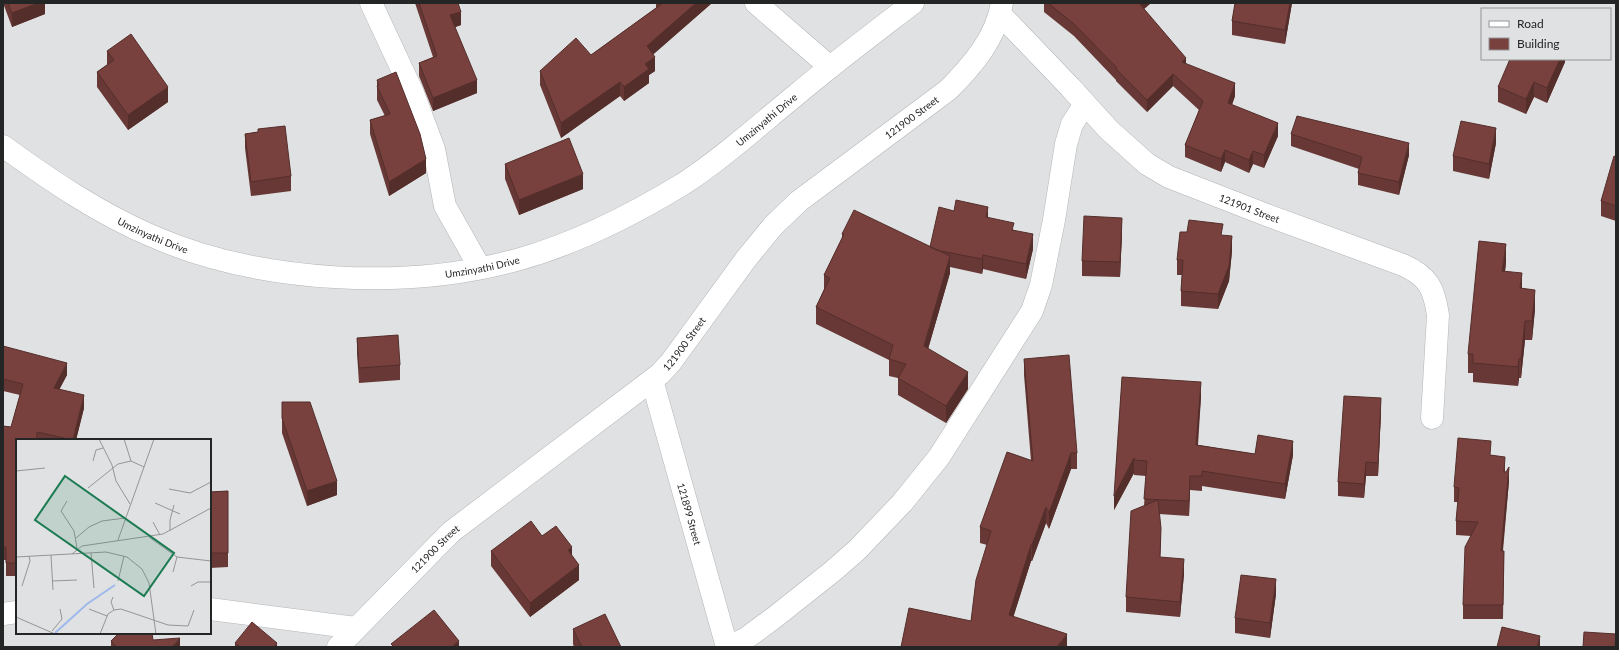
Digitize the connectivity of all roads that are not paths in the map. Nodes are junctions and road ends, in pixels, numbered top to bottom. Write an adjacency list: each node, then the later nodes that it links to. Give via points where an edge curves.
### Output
1 (371, 3): 8 (street, via 413,93 432,142 445,206)
2 (756, 3): 5 (street)
3 (913, 3): 5 (street, Umzinyathi Drive)
4 (1001, 8): 6 (street, 121901 Street); 9 (street, 121900 Street, via 984,49 968,70 948,90 799,201 773,226 670,362)
5 (830, 67): 8 (street, Umzinyathi Drive, via 720,157 651,203 588,234 550,249)
6 (1085, 104): 10 (street, 121901 Street, via 1147,164 1169,177 1417,271 1430,286 1438,315); 16 (street, via 1072,124 1066,144 1054,220 1032,311 944,451 902,503 857,550 775,617 745,639)
7 (3, 146): 8 (street, Umzinyathi Drive, via 40,173 108,215 153,237 205,255 269,270 340,278 407,277)
8 (480, 268)
9 (652, 380): 14 (street, 121900 Street, via 451,532); 16 (street, 121899 Street)
10 (1432, 418)
11 (211, 609): 14 (street)
12 (16, 612): 13 (street)
13 (3, 614)
14 (356, 628): 15 (street, 121900 Street)
15 (338, 647)
16 (728, 647)

